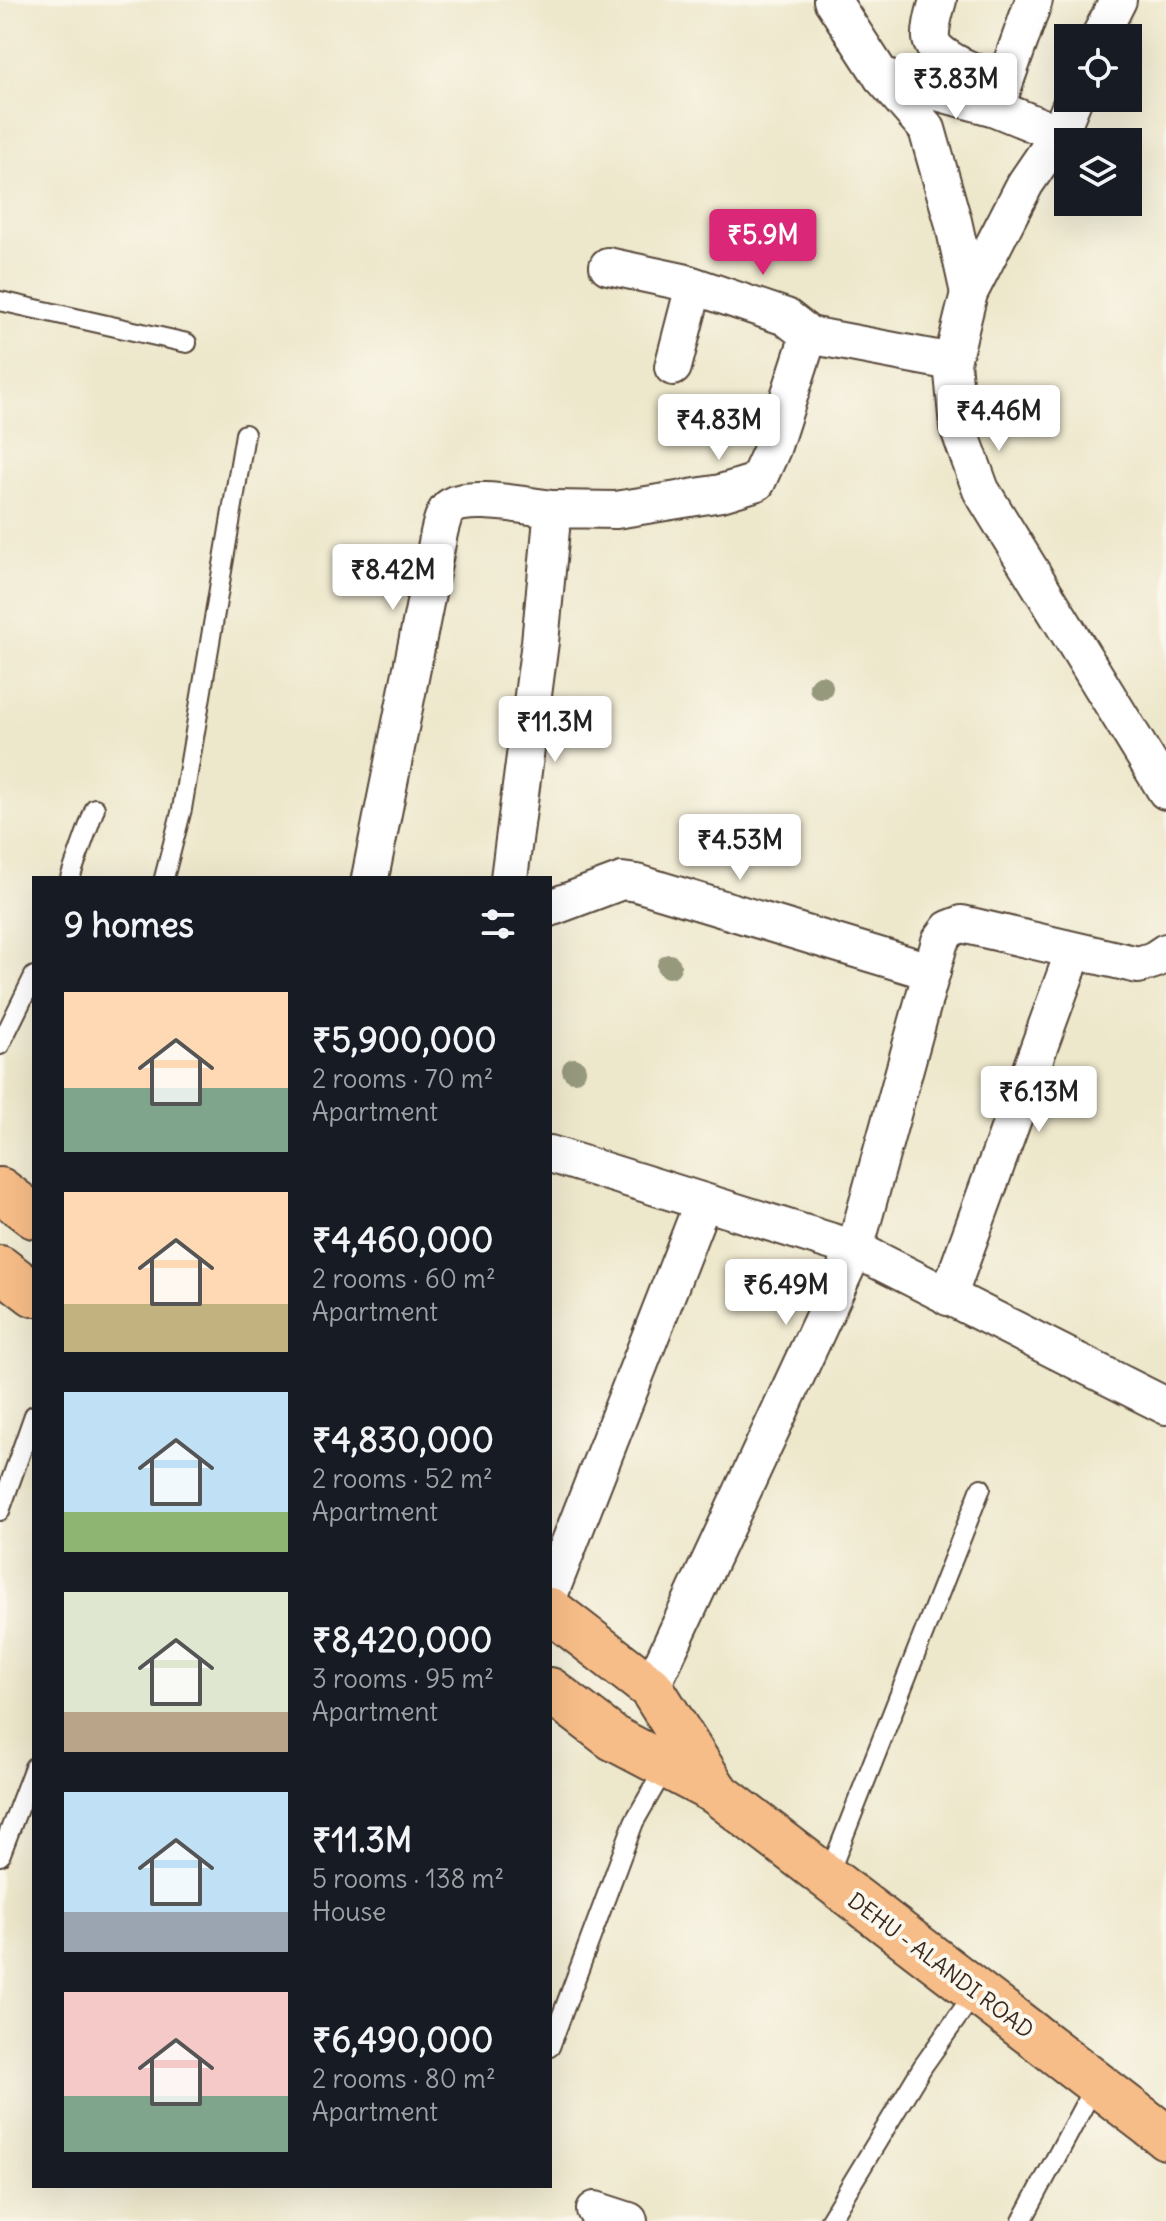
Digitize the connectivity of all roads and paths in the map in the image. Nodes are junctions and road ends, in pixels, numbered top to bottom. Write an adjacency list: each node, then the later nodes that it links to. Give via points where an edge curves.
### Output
1 (832, 0): 6 (street)
2 (938, 0): 7 (street, via 930,36 933,47)
3 (1034, 0): 7 (street)
4 (1118, 0): 5 (street)
5 (1106, 24)
6 (882, 77): 7 (street); 12 (street, via 927,129)
7 (999, 96): 8 (street)
8 (1054, 131)
9 (1054, 141): 12 (street, via 1025,184)
10 (608, 266): 11 (street)
11 (694, 286): 14 (street, via 786,317); 17 (street)
12 (969, 293): 16 (street)
13 (0, 301): 15 (lane)
14 (809, 335): 16 (street); 19 (street, via 757,482 616,510)
15 (187, 343)
16 (952, 362): 20 (street, via 958,427 981,490)
17 (673, 367)
18 (245, 434): 23 (lane, via 182,809)
19 (553, 509): 24 (street, via 473,500 447,510); 25 (street)
20 (1166, 791)
21 (95, 808): 22 (lane)
22 (71, 876)
23 (165, 876)
24 (370, 876)
25 (509, 876)
26 (552, 907): 29 (street, via 622,881 637,883)
27 (1074, 951): 28 (street, via 1138,965); 29 (street, via 962,924 940,941); 37 (street)
28 (1166, 952)
29 (932, 972): 34 (street)
30 (32, 980): 31 (lane)
31 (0, 1045)
32 (552, 1155): 33 (street)
33 (703, 1202): 34 (street); 42 (street)
34 (855, 1249): 37 (street); 44 (street)
35 (0, 1268): 36 (main road)
36 (32, 1292)
37 (948, 1297): 38 (street)
38 (1166, 1406)
39 (32, 1421): 41 (lane)
40 (981, 1488): 50 (lane)
41 (0, 1511)
42 (552, 1588)
43 (552, 1612): 44 (main road, DEHU - ALANDI ROAD)
44 (651, 1688): 48 (main road, DEHU - ALANDI ROAD)
45 (552, 1692): 46 (main road, DEHU - ALANDI ROAD, via 613,1738)
46 (666, 1766): 48 (main road, DEHU - ALANDI ROAD); 52 (lane, via 627,1837)
47 (32, 1772): 49 (lane)
48 (716, 1792): 50 (main road, DEHU - ALANDI ROAD)
49 (0, 1856)
50 (828, 1878): 51 (main road, DEHU - ALANDI ROAD)
51 (976, 1991): 53 (main road, DEHU - ALANDI ROAD); 57 (lane, via 923,2066)
52 (552, 2042)
53 (1096, 2083): 54 (main road, DEHU - ALANDI ROAD); 58 (lane)
54 (1166, 2137)
55 (595, 2210): 56 (street)
56 (629, 2221)
57 (829, 2221)
58 (1022, 2221)

